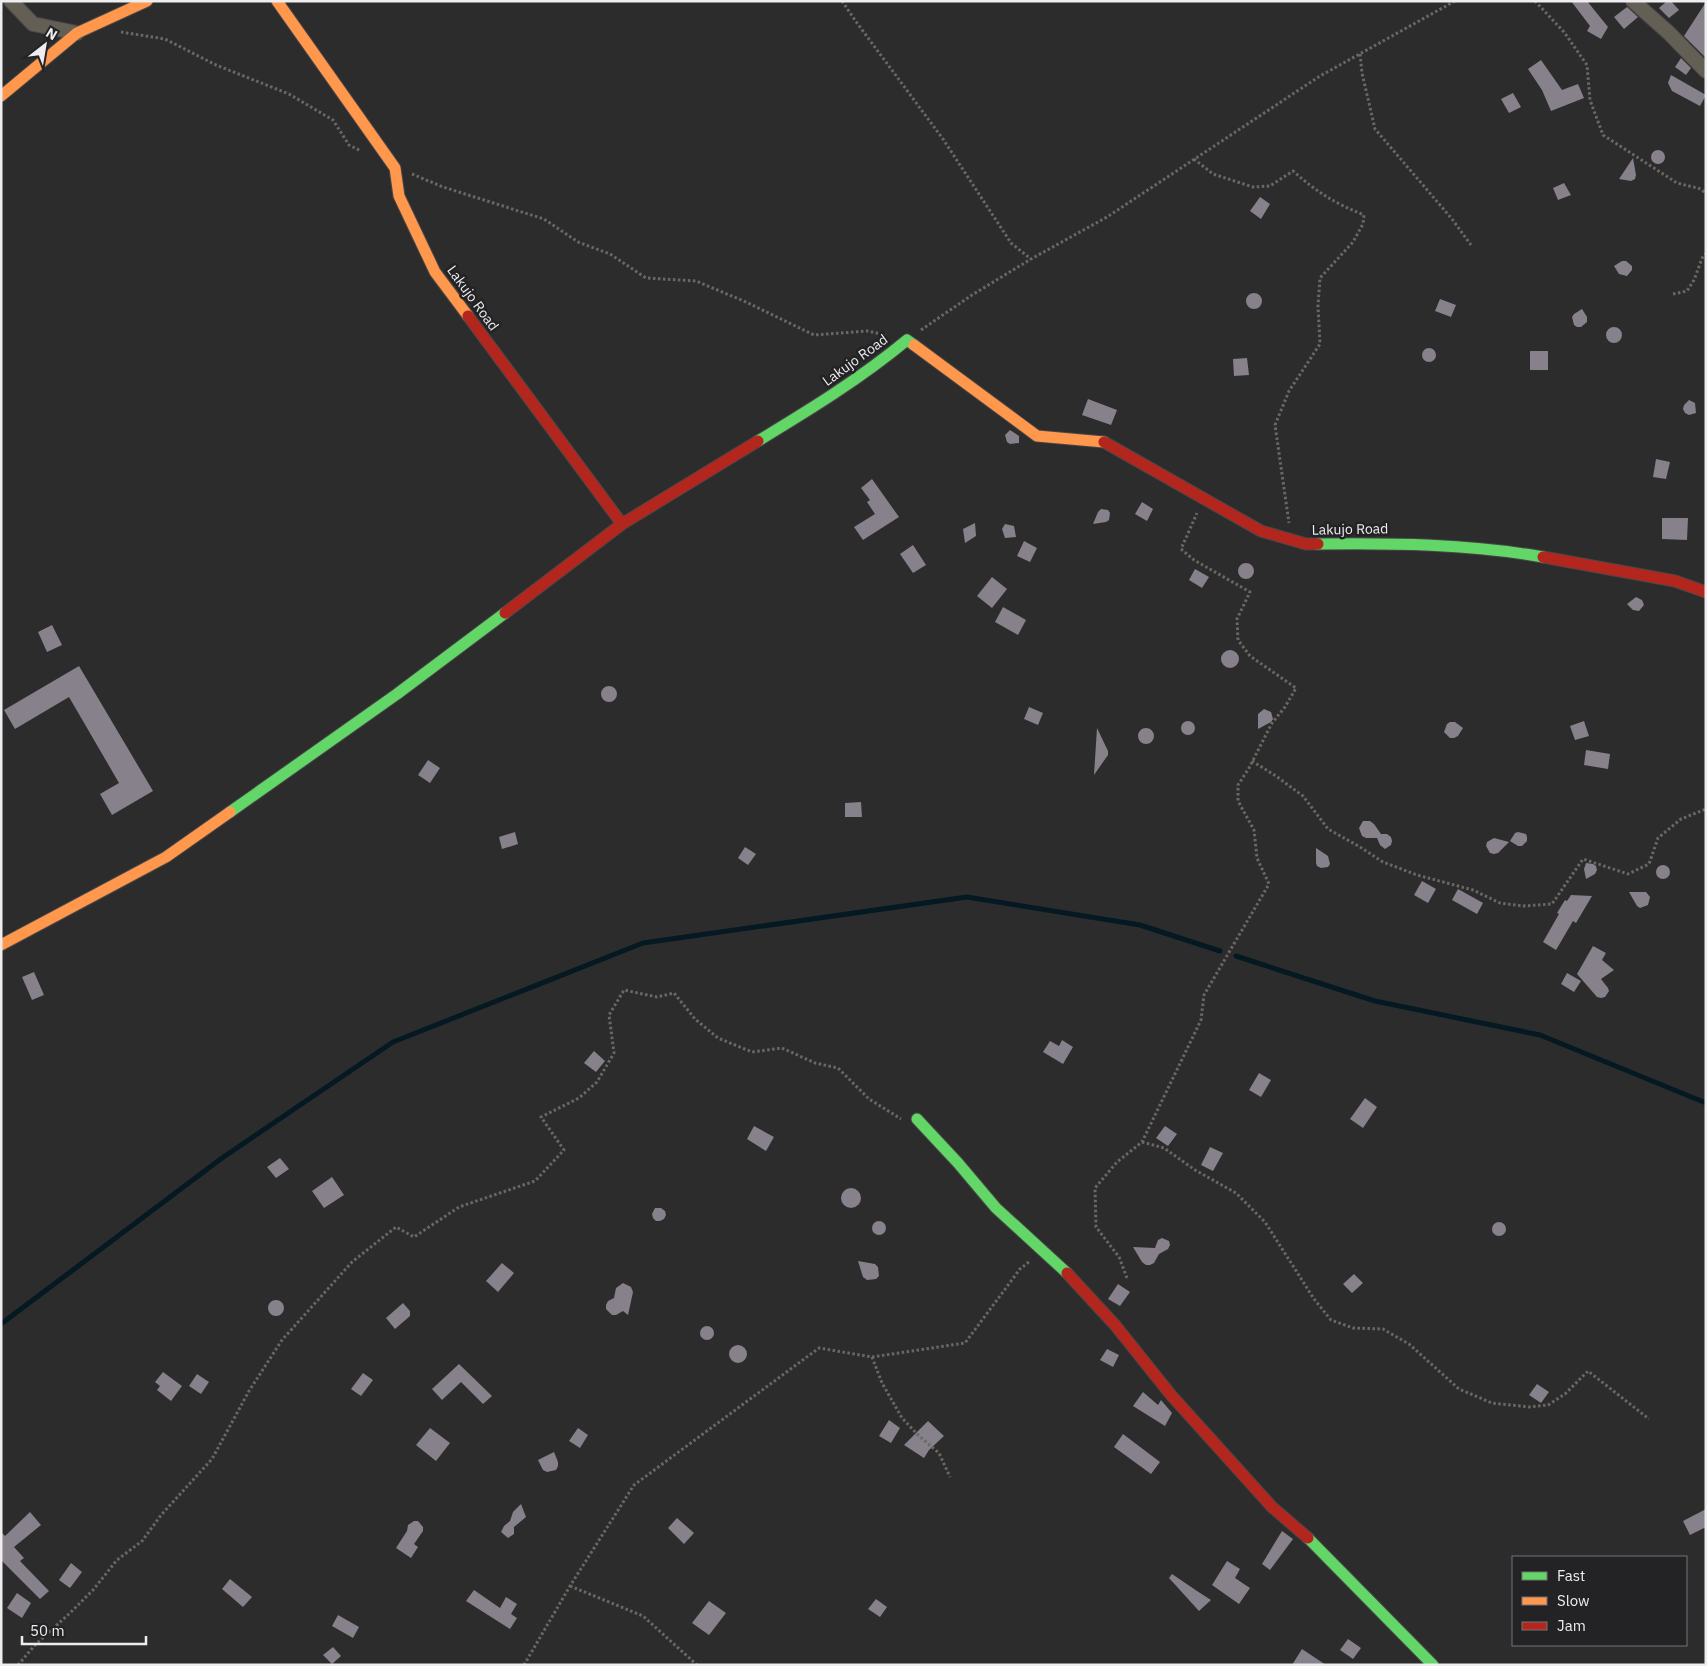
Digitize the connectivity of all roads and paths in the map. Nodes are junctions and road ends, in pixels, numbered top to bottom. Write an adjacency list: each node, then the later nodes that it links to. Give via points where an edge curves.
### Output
1 (11, 1): 9 (street, via 33,24)
2 (147, 1): 9 (street)
3 (277, 1): 15 (street, Lakujo Road)
4 (842, 1): 19 (path, via 943,139 1011,243)
5 (1455, 1): 10 (path)
6 (1535, 1): 16 (path, via 1564,32 1587,65 1590,100 1603,135 1678,183 1701,189)
7 (1633, 1): 11 (street)
8 (112, 32): 13 (path, via 165,39 216,65 289,94 333,120 349,145)
9 (77, 33): 12 (street)
10 (1360, 54): 14 (path, via 1320,76); 17 (path, via 1375,129)
11 (1706, 70)
12 (1, 96)
13 (364, 153)
14 (1194, 159): 19 (path, via 1107,217); 24 (path, via 1213,174 1253,187 1270,186 1293,171 1316,191 1364,215 1353,242 1320,278 1320,344 1288,391 1275,425)
15 (394, 168): 21 (path, via 544,219 578,242 610,254 646,278 696,280 814,335 867,331); 23 (street, Lakujo Road, via 399,196 435,272)
16 (1706, 194)
17 (1472, 245)
18 (1706, 254): 20 (path, via 1687,291)
19 (1031, 259): 21 (path)
20 (1672, 294)
21 (907, 340): 22 (street, Lakujo Road, via 1037,436 1106,442); 23 (street, Lakujo Road, via 837,393)
22 (1204, 499): 24 (street, Lakujo Road, via 1261,531); 26 (path, via 1181,549 1250,592 1237,619 1238,640 1250,656 1296,688 1268,729)
23 (622, 524): 28 (street, via 397,694 166,857)
24 (1292, 540): 25 (street, Lakujo Road, via 1306,544 1394,543 1520,553 1675,581)
25 (1706, 592)
26 (1252, 762): 27 (path, via 1303,796 1328,829 1383,862 1473,890 1500,903 1523,906 1552,904 1584,859 1628,874 1649,864 1658,838 1681,819); 30 (path, via 1238,785 1238,800 1254,830 1257,858 1269,884 1204,995 1201,1020)
27 (1706, 809)
28 (1, 945)
29 (917, 1119): 31 (street, via 996,1208); 37 (path, via 899,1119 869,1099 838,1068 815,1063 782,1048 752,1052 718,1038 695,1019 674,993 657,997 624,990 609,1016 614,1053 597,1082 580,1098 541,1117 564,1150 535,1181 459,1208 414,1236 396,1227 352,1262 282,1340 249,1391 212,1459 142,1541 117,1560 93,1590 35,1644)
30 (1142, 1142): 32 (path, via 1117,1162 1096,1188 1096,1227 1119,1257); 34 (path, via 1164,1148 1236,1194 1265,1222 1331,1320 1353,1328 1383,1329 1409,1344 1459,1389 1492,1403 1529,1407 1548,1405 1565,1394 1588,1371)
31 (1056, 1262): 33 (path, via 1034,1257 1020,1269 965,1343); 40 (street, via 1115,1324 1171,1395 1272,1507 1370,1598)
32 (1127, 1278)
33 (872, 1357): 35 (path, via 882,1383 902,1418 939,1453); 36 (path, via 819,1348 634,1485)
34 (1649, 1419)
35 (950, 1477)
36 (570, 1586): 38 (path); 39 (path, via 643,1616)
37 (18, 1665)
38 (524, 1665)
39 (697, 1665)
40 (1432, 1665)

